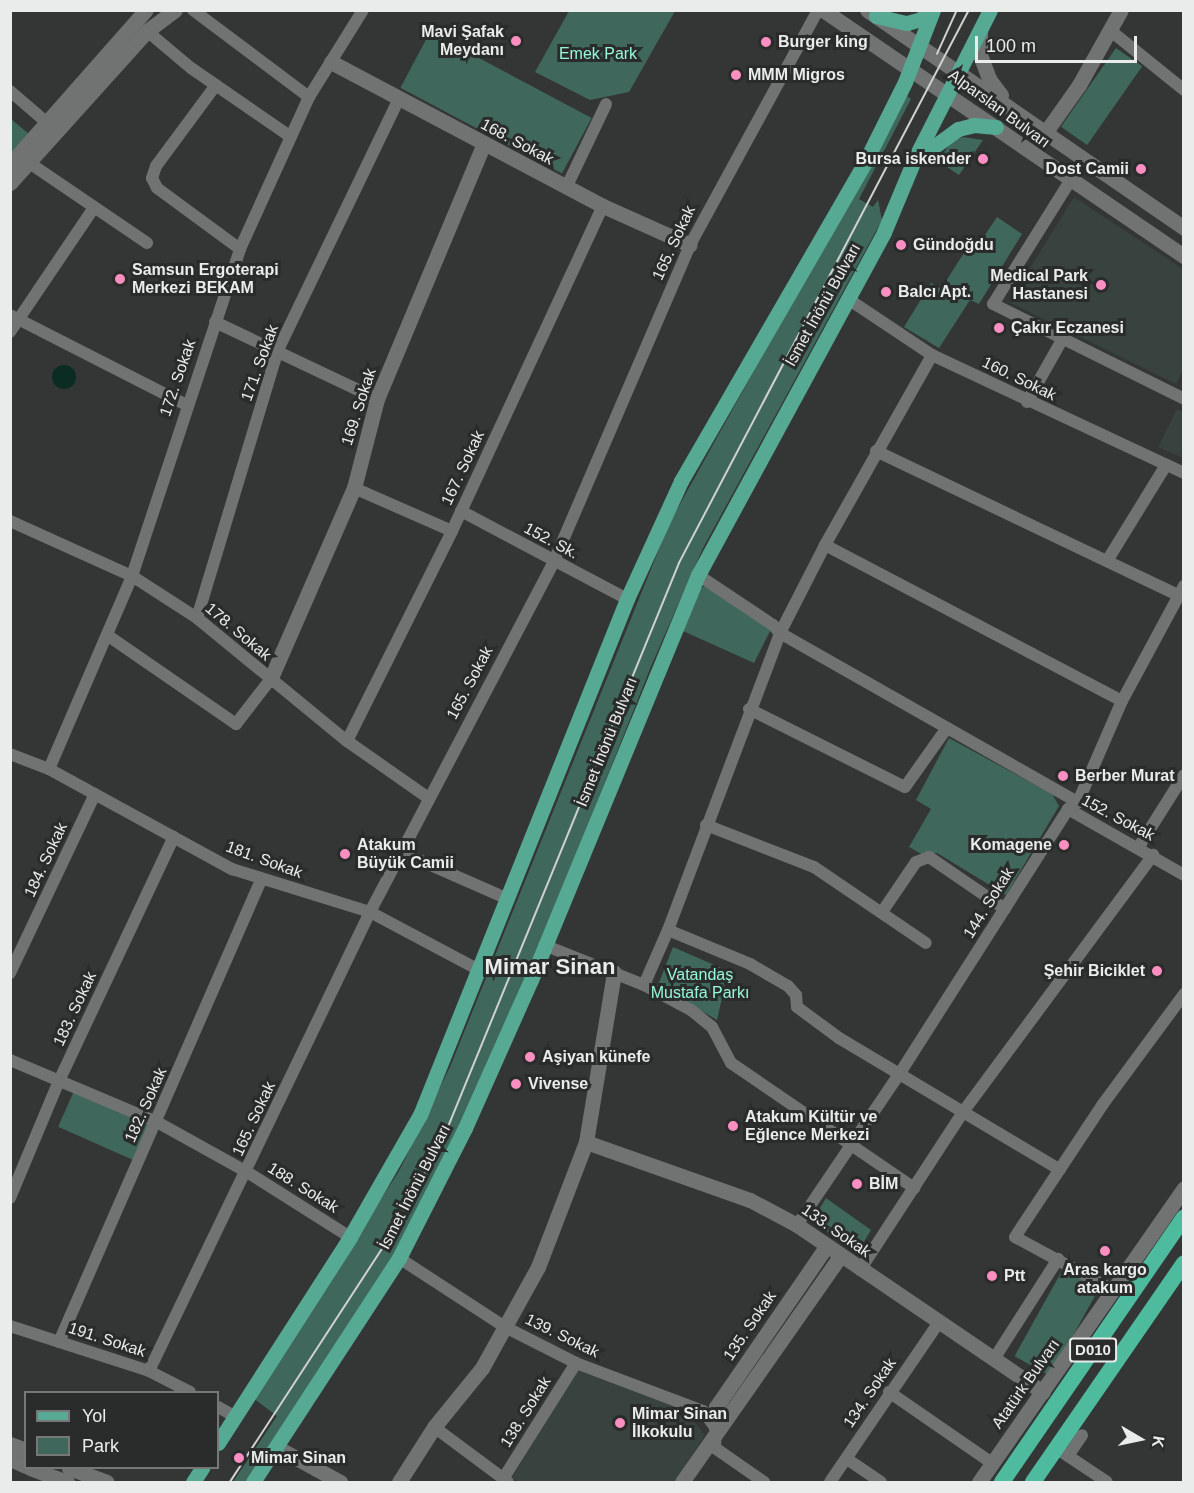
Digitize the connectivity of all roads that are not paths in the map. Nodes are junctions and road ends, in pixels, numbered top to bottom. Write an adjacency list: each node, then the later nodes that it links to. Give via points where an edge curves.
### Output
1 (146, 10): 26 (street)
2 (175, 10): 11 (street)
3 (193, 10): 22 (street)
4 (363, 10): 15 (street, 172. Sokak)
5 (818, 10): 41 (street, 165. Sokak)
6 (823, 10): 16 (street, Alparslan Bulvarı)
7 (931, 10): 10 (main road, via 921,19 907,23); 14 (main road, İsmet İnönü Bulvarı)
8 (990, 10): 13 (main road, İsmet İnönü Bulvarı)
9 (1121, 10): 12 (street)
10 (871, 13): 14 (street, Alparslan Bulvarı)
11 (147, 31): 18 (street); 31 (street)
12 (1111, 31): 19 (street); 28 (street)
13 (980, 32): 17 (main road, İsmet İnönü Bulvarı); 25 (street, via 980,55 989,79)
14 (920, 46): 16 (main road, İsmet İnönü Bulvarı); 17 (street, Alparslan Bulvarı)
15 (331, 62): 22 (street, 172. Sokak); 23 (street, 168. Sokak)
16 (910, 67): 21 (street, Alparslan Bulvarı); 68 (main road, İsmet İnönü Bulvarı, via 865,162 681,481)
17 (960, 73): 21 (main road, İsmet İnönü Bulvarı); 25 (street, Alparslan Bulvarı)
18 (216, 85): 29 (street); 42 (street, via 156,166 152,178 157,188)
19 (1184, 90)
20 (10, 91): 26 (street)
21 (950, 94): 27 (street, Alparslan Bulvarı); 33 (main road, İsmet İnönü Bulvarı)
22 (309, 97): 29 (street, 172. Sokak)
23 (399, 99): 30 (street, 168. Sokak); 49 (street, 171. Sokak)
24 (606, 104): 36 (street)
25 (1015, 111): 28 (street, Alparslan Bulvarı)
26 (45, 121): 32 (street)
27 (996, 128): 33 (main road, via 974,125 958,129 928,149); 34 (street, Alparslan Bulvarı)
28 (1045, 133): 39 (street, Alparslan Bulvarı)
29 (291, 137): 42 (street, 172. Sokak)
30 (483, 145): 36 (street, 168. Sokak); 51 (street, 169. Sokak)
31 (28, 162): 35 (street); 38 (street)
32 (10, 164)
33 (911, 168): 44 (main road, İsmet İnönü Bulvarı, via 884,232)
34 (1070, 181): 43 (street, Alparslan Bulvarı); 48 (street, via 993,304)
35 (10, 183)
36 (566, 188): 37 (street, 168. Sokak)
37 (603, 206): 41 (street, 168. Sokak); 59 (street, 167. Sokak)
38 (93, 209): 40 (street); 45 (street)
39 (1184, 228)
40 (147, 243)
41 (690, 245): 63 (street, 165. Sokak)
42 (240, 249): 46 (street, 172. Sokak)
43 (1184, 256)
44 (848, 299): 50 (street, 160. Sokak); 65 (main road, İsmet İnönü Bulvarı)
45 (14, 317): 47 (street); 54 (street)
46 (215, 322): 49 (street); 54 (street, 172. Sokak)
47 (10, 332)
48 (1063, 339): 52 (street); 53 (street)
49 (278, 350): 51 (street); 69 (street, 171. Sokak)
50 (932, 355): 53 (street, 160. Sokak); 55 (street)
51 (377, 399): 58 (street, 169. Sokak)
52 (1184, 399)
53 (1027, 402): 56 (street, 160. Sokak)
54 (187, 405): 66 (street, 172. Sokak)
55 (876, 451): 62 (street); 64 (street)
56 (1166, 465): 57 (street, 160. Sokak); 64 (street)
57 (1184, 473)
58 (354, 488): 61 (street); 72 (street, 169. Sokak)
59 (461, 511): 61 (street, 167. Sokak); 63 (street, 152. Sk.)
60 (10, 521): 66 (street, 178. Sokak)
61 (452, 531): 76 (street, 167. Sokak)
62 (825, 545): 70 (street); 73 (street)
63 (554, 561): 68 (street, 152. Sk.); 81 (street, 165. Sokak)
64 (1107, 561): 67 (street)
65 (698, 575): 70 (street, 152. Sokak, via 774,625); 96 (main road, İsmet İnönü Bulvarı)
66 (132, 576): 69 (street, 178. Sokak); 71 (street, 172. Sokak)
67 (1181, 590): 73 (street, 144. Sokak)
68 (627, 599): 90 (main road, İsmet İnönü Bulvarı)
69 (197, 618): 72 (street, 178. Sokak)
70 (780, 633): 74 (street); 75 (street, 152. Sokak)
71 (107, 635): 72 (street, via 236,724); 78 (street, 172. Sokak)
72 (270, 680): 76 (street, 178. Sokak)
73 (1122, 701): 82 (street, 144. Sokak)
74 (748, 709): 75 (street, via 905,787); 83 (street)
75 (947, 728): 82 (street, 152. Sokak)
76 (347, 741): 81 (street, 178. Sokak)
77 (10, 754): 78 (street, 181. Sokak)
78 (49, 769): 80 (street, 181. Sokak)
79 (1184, 775): 85 (street)
80 (95, 794): 84 (street, 181. Sokak); 99 (street, 184. Sokak)
81 (427, 797): 86 (street, 165. Sokak)
82 (1073, 806): 85 (street, 152. Sokak); 91 (street, 144. Sokak)
83 (706, 825): 93 (street, via 814,867); 94 (street)
84 (174, 837): 89 (street, 181. Sokak); 104 (street, 183. Sokak)
85 (1138, 848): 87 (street, 152. Sokak)
86 (401, 852): 90 (street); 92 (street, 165. Sokak)
87 (1154, 855): 88 (street, 152. Sokak); 105 (street)
88 (1184, 875)
89 (261, 880): 92 (street, 181. Sokak); 106 (street, 182. Sokak)
90 (506, 898): 97 (main road, İsmet İnönü Bulvarı)
91 (1005, 909): 93 (street, via 929,857 916,862); 103 (street, 144. Sokak)
92 (370, 912): 97 (street, 181. Sokak); 110 (street, 165. Sokak)
93 (882, 912): 95 (street)
94 (668, 930): 100 (street); 103 (street, via 750,964 788,986 796,995 797,1007)
95 (926, 943)
96 (544, 945): 98 (street); 119 (main road, İsmet İnönü Bulvarı, via 465,1128)
97 (479, 970): 116 (main road, İsmet İnönü Bulvarı, via 420,1115)
98 (614, 972): 100 (street); 107 (street)
99 (10, 973)
100 (644, 985): 108 (street, via 703,1018 720,1038 731,1063)
101 (1184, 994): 109 (street)
102 (10, 1060): 104 (street, 188. Sokak)
103 (900, 1073): 105 (street); 108 (street, 144. Sokak)
104 (58, 1083): 106 (street, 188. Sokak); 113 (street, 183. Sokak)
105 (963, 1112): 109 (street); 111 (street)
106 (157, 1122): 110 (street, 188. Sokak); 127 (street, 182. Sokak)
107 (586, 1142): 115 (street, 133. Sokak, via 750,1200); 126 (street, via 538,1267)
108 (849, 1146): 111 (street); 115 (street, 144. Sokak)
109 (1060, 1170): 120 (street, via 1015,1237)
110 (247, 1172): 116 (street, 188. Sokak); 130 (street, 165. Sokak)
111 (914, 1188): 122 (street)
112 (1184, 1188): 123 (street, Atatürk Bulvarı)
113 (10, 1198)
114 (1184, 1217): 161 (highway, D010)
115 (797, 1225): 117 (street, 133. Sokak)
116 (350, 1237): 135 (main road, İsmet İnönü Bulvarı)
117 (826, 1247): 118 (street, 133. Sokak); 137 (street, 135. Sokak, via 716,1407)
118 (840, 1256): 122 (street, 133. Sokak); 137 (street, 135. Sokak, via 787,1336)
119 (399, 1258): 126 (street, 139. Sokak); 140 (main road, İsmet İnönü Bulvarı)
120 (1058, 1259): 123 (street); 128 (street)
121 (1184, 1263): 141 (highway, D010)
122 (860, 1270): 124 (street, 133. Sokak)
123 (1113, 1290): 133 (street, Atatürk Bulvarı)
124 (939, 1322): 128 (street, 133. Sokak); 132 (street, 134. Sokak)
125 (10, 1326): 127 (street, 191. Sokak)
126 (505, 1327): 129 (street, 139. Sokak); 136 (street, via 482,1368)
127 (58, 1342): 130 (street, 191. Sokak)
128 (994, 1359): 133 (street, 133. Sokak)
129 (576, 1363): 137 (street, 139. Sokak, via 703,1411); 149 (street, 138. Sokak)
130 (149, 1371): 131 (street, 191. Sokak)
131 (188, 1391)
132 (889, 1392): 143 (street, 134. Sokak); 144 (street)
133 (1043, 1392): 144 (street, Atatürk Bulvarı)
134 (219, 1408): 135 (street)
135 (234, 1416): 139 (main road, İsmet İnönü Bulvarı)
136 (434, 1427): 149 (street); 155 (street)
137 (716, 1428): 156 (street, 135. Sokak); 157 (street, via 715,1448)
138 (1082, 1436): 141 (street)
139 (219, 1441)
140 (278, 1448): 153 (main road, İsmet İnönü Bulvarı); 154 (street)
141 (1062, 1452): 162 (highway, D010); 163 (street)
142 (10, 1459): 145 (street)
143 (847, 1459): 158 (street, 134. Sokak); 159 (street)
144 (992, 1463): 160 (street, Atatürk Bulvarı)
145 (24, 1465)
146 (35, 1469): 150 (street)
147 (74, 1469): 151 (street)
148 (201, 1469): 152 (main road)
149 (505, 1481)
150 (67, 1482)
151 (107, 1482)
152 (193, 1482)
153 (253, 1482)
154 (340, 1482)
155 (399, 1482)
156 (682, 1482)
157 (764, 1482)
158 (830, 1482)
159 (881, 1482)
160 (979, 1482)
161 (1002, 1482)
162 (1033, 1482)
163 (1107, 1482)

